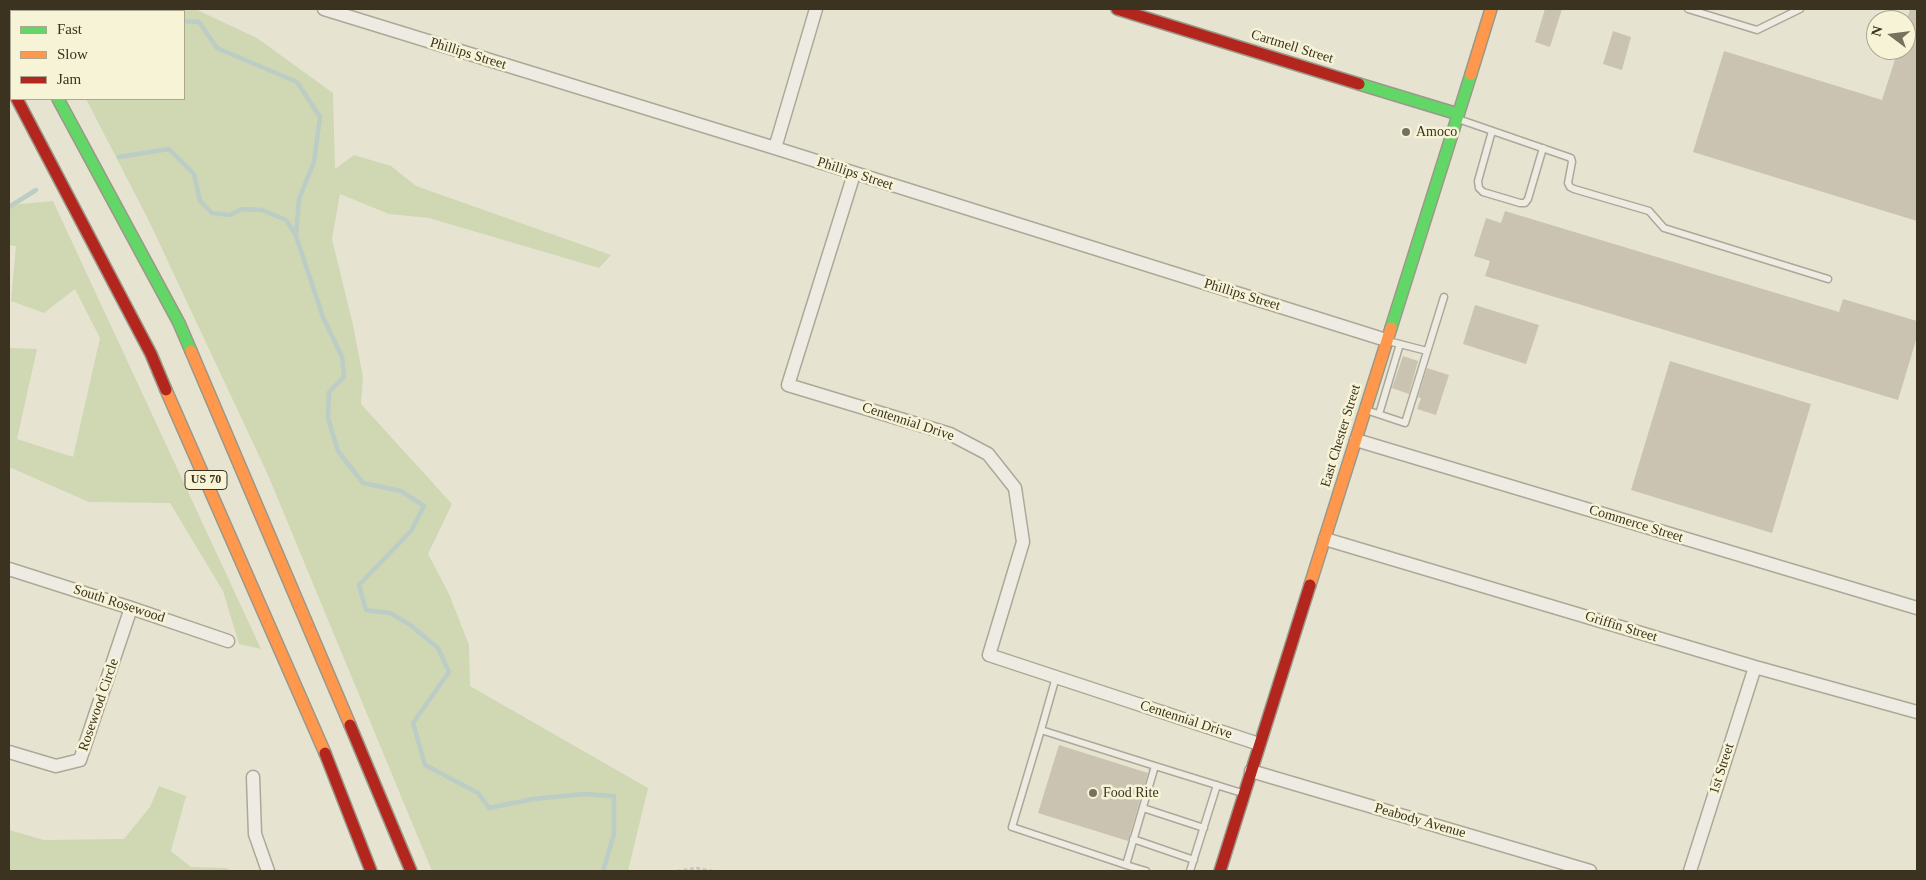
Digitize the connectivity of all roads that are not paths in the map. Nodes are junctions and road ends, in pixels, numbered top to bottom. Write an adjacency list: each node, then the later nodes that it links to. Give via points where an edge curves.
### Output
1 (324, 9): 11 (street, Phillips Street)
2 (816, 9): 11 (street)
3 (1117, 9): 9 (main road, Cartmell Street)
4 (1491, 9): 9 (main road, East Chester Street)
5 (1688, 9): 6 (lane, via 1757,30)
6 (1800, 9)
7 (18, 100): 44 (main road, US 70, via 151,354 339,786)
8 (59, 100): 45 (main road, US 70, via 178,323)
9 (1457, 116): 10 (lane); 16 (main road, East Chester Street)
10 (1492, 131): 12 (lane); 12 (lane, via 1478,181 1483,192 1525,203)
11 (775, 148): 13 (street, Phillips Street)
12 (1543, 148): 14 (lane, via 1571,158 1568,183 1574,189 1649,211 1664,228)
13 (854, 174): 16 (street, Phillips Street); 28 (street, Centennial Drive, via 788,385 950,434 988,454 1015,488 1024,542 989,655)
14 (1828, 279)
15 (1444, 297): 18 (lane)
16 (1386, 340): 17 (lane); 19 (main road, East Chester Street)
17 (1400, 344): 18 (lane); 20 (lane)
18 (1427, 351): 20 (lane, via 1405,423)
19 (1365, 410): 20 (lane); 21 (main road, East Chester Street)
20 (1379, 414)
21 (1356, 440): 22 (main road, East Chester Street); 25 (street, Commerce Street)
22 (1325, 539): 27 (street, Griffin Street); 31 (main road, East Chester Street)
23 (9, 569): 24 (street, South Rosewood)
24 (131, 608): 26 (street, South Rosewood); 32 (street, Rosewood Circle, via 80,760 56,766)
25 (1917, 608)
26 (228, 642)
27 (1755, 667): 29 (street, Griffin Street); 50 (street, 1st Street)
28 (1056, 677): 30 (lane); 31 (street, Centennial Drive)
29 (1917, 712)
30 (1041, 730): 33 (lane); 42 (lane, via 1012,827)
31 (1259, 744): 34 (main road, East Chester Street)
32 (9, 752)
33 (1155, 766): 36 (lane); 38 (lane)
34 (1251, 771): 37 (main road, East Chester Street); 49 (street, Peabody Avenue)
35 (253, 777): 43 (street, via 255,834)
36 (1217, 785): 37 (lane); 39 (lane)
37 (1243, 793): 48 (main road, East Chester Street)
38 (1143, 808): 39 (lane); 40 (lane)
39 (1204, 828): 41 (lane)
40 (1133, 840): 41 (lane); 42 (lane)
41 (1194, 860): 47 (lane)
42 (1126, 864): 46 (lane)
43 (268, 871)
44 (371, 871)
45 (411, 871)
46 (1146, 871)
47 (1190, 871)
48 (1220, 871)
49 (1590, 871)
50 (1690, 871)

